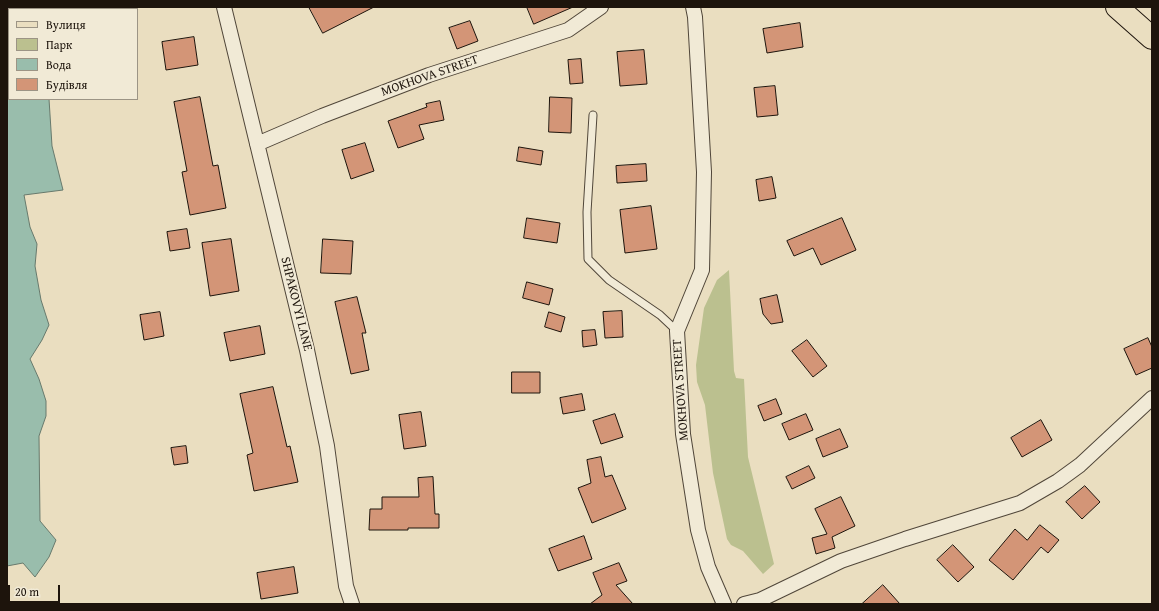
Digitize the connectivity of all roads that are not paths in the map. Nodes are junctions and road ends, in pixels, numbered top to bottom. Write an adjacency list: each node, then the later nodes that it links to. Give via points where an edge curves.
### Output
1 (224, 7): 7 (street, SHPAKOVYI LANE)
2 (600, 7): 7 (street, MOKHOVA STREET, via 568,30 429,75)
3 (693, 7): 8 (street, MOKHOVA STREET, via 704,172 702,270)
4 (1117, 7): 5 (main road)
5 (1152, 38)
6 (593, 115): 8 (lane, via 587,212 588,259 609,280 660,315)
7 (257, 144): 10 (street, SHPAKOVYI LANE, via 307,350 327,446 346,586)
8 (677, 331): 11 (street, MOKHOVA STREET, via 682,434 698,530 708,567)
9 (1152, 398): 12 (street, via 1080,465 1020,503 841,561 760,600)
10 (352, 604)
11 (724, 604)
12 (744, 604)

